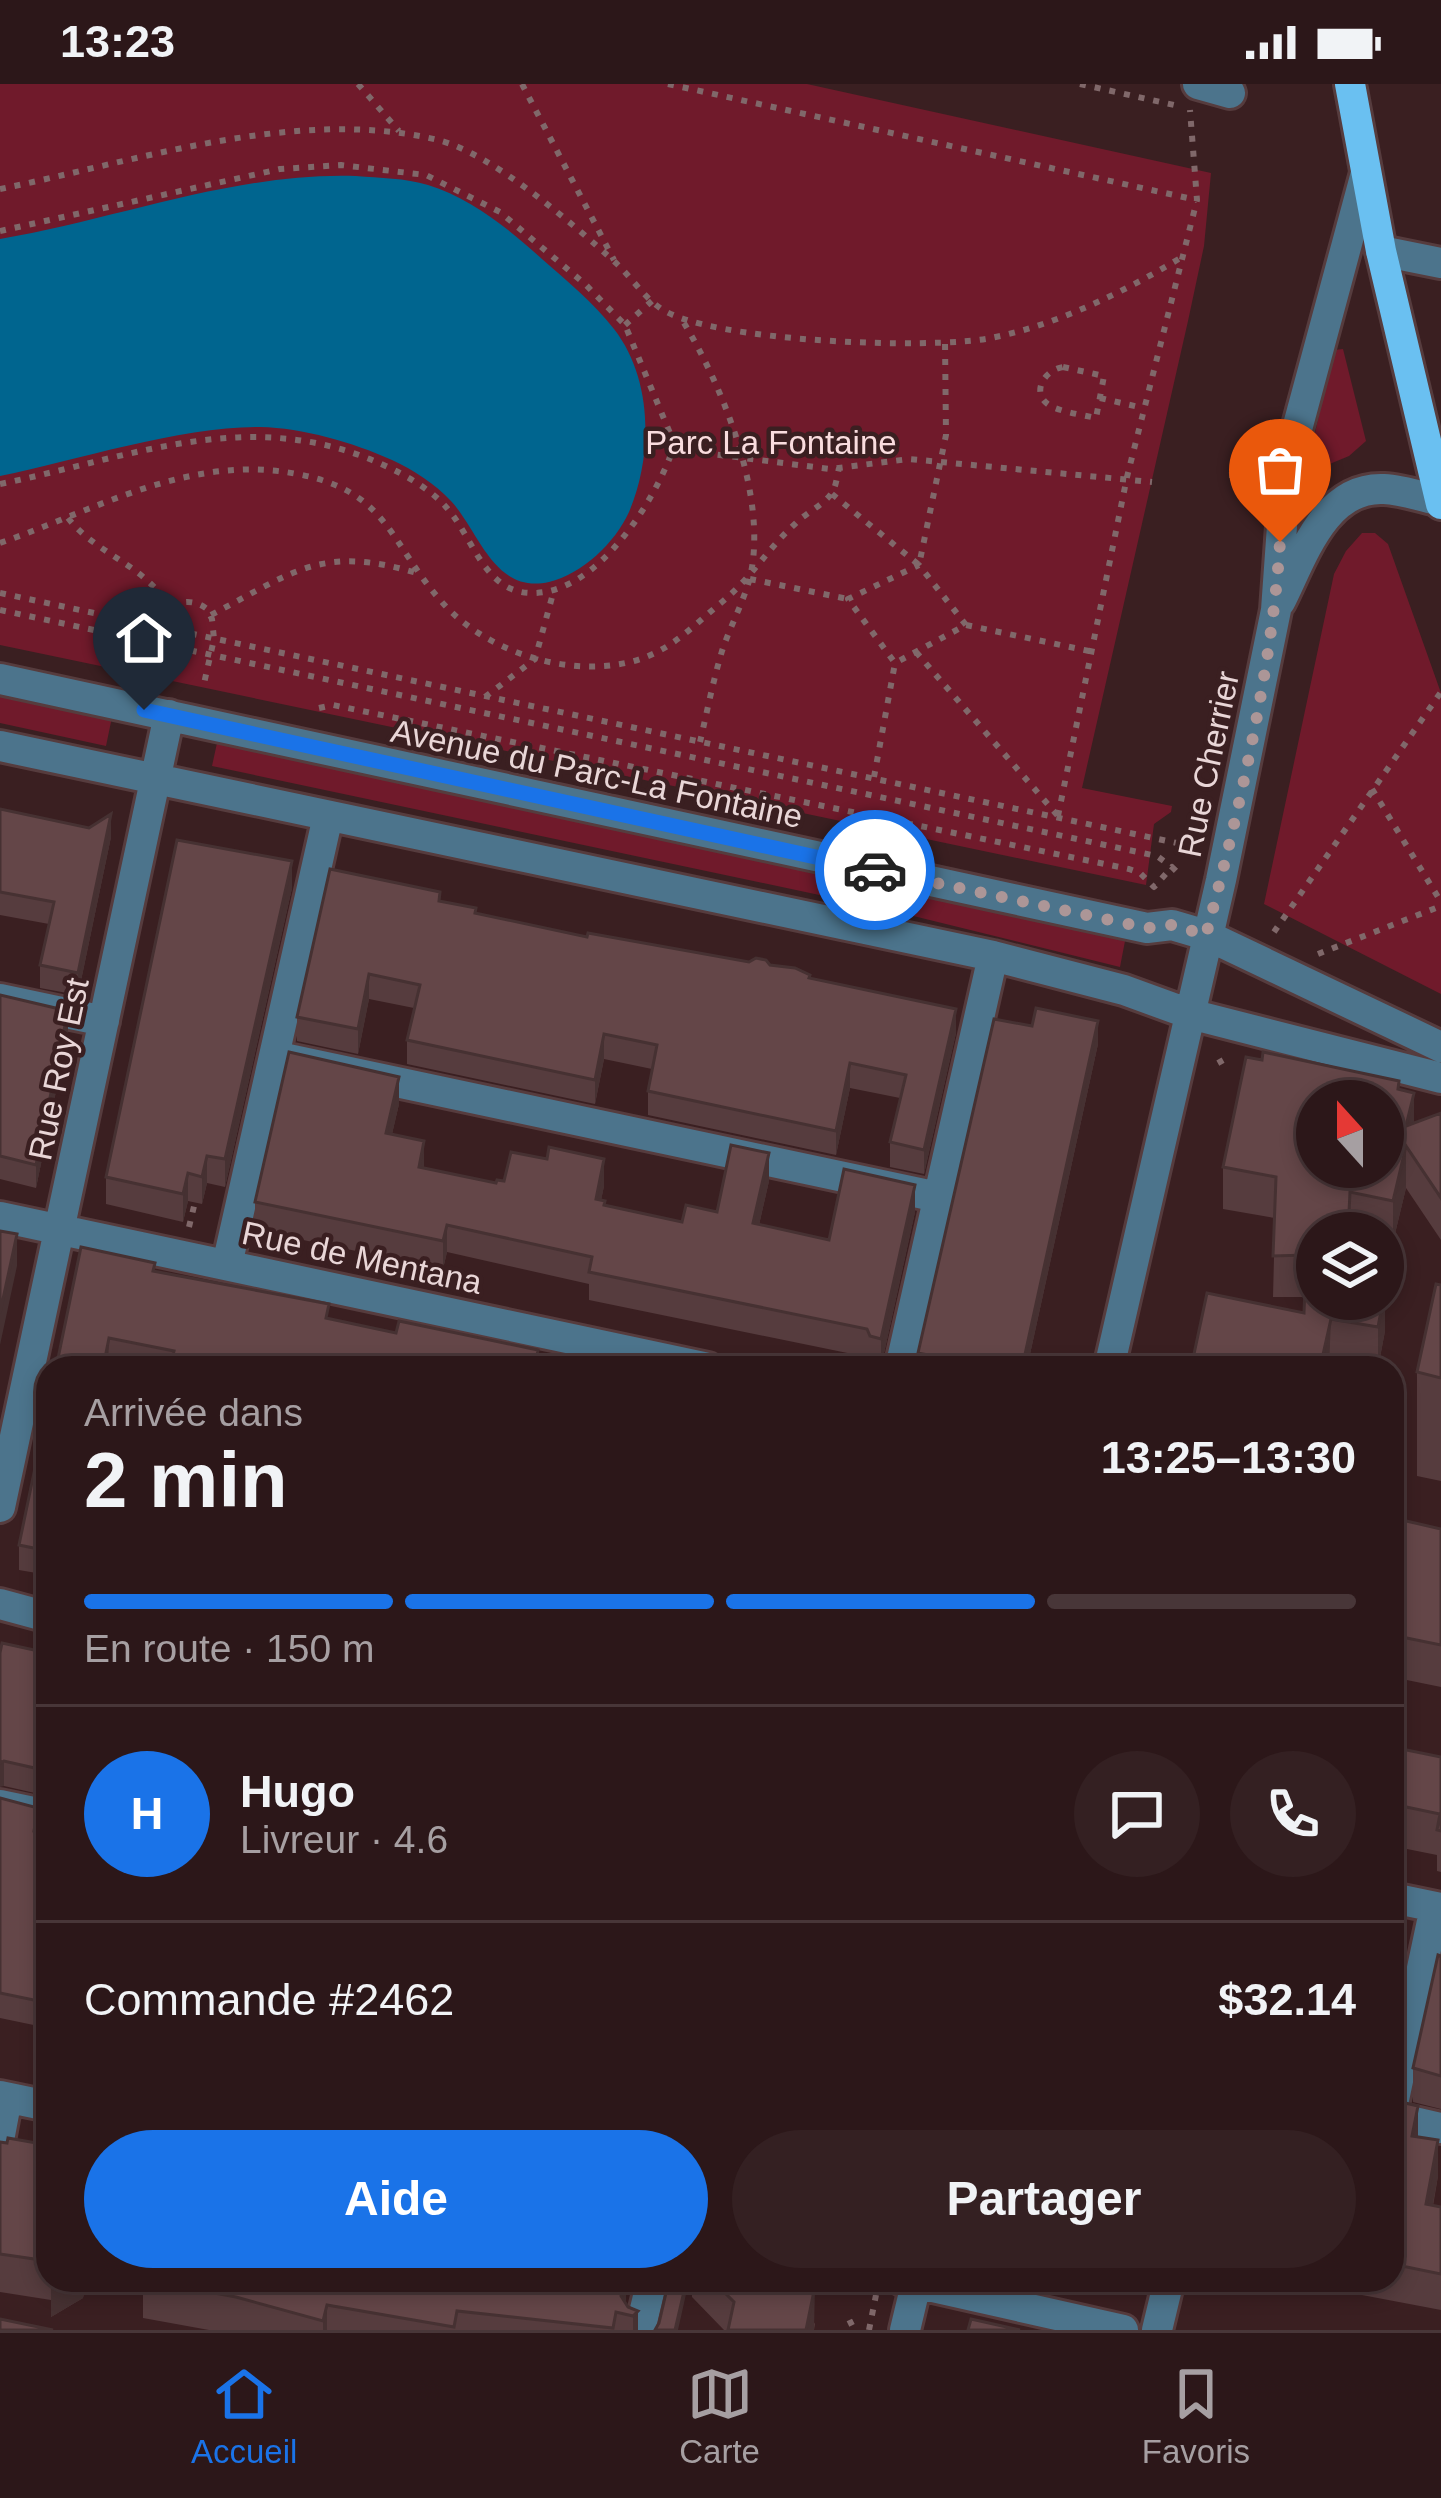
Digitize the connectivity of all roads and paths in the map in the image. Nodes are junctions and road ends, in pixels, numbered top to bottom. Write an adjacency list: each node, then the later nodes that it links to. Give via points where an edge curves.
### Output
1 (358, 84): 8 (path)
2 (522, 84): 15 (path)
3 (668, 84): 11 (path)
4 (1080, 84): 7 (path)
5 (1350, 84): 9 (main road)
6 (1230, 93): 7 (street)
7 (1192, 96): 11 (path)
8 (401, 134): 10 (path, via 250,137); 15 (path, via 479,157)
9 (1366, 173): 13 (main road); 44 (street, Rue Cherrier, via 1286,470)
10 (0, 189)
11 (1197, 200): 14 (path)
12 (0, 231): 19 (path, via 280,169 399,170 450,184 500,212)
13 (1381, 251): 16 (street); 33 (main road)
14 (1182, 256): 20 (path, via 1041,323); 22 (path)
15 (616, 263): 17 (path)
16 (1441, 263)
17 (652, 302): 18 (path); 19 (path)
18 (682, 320): 20 (path, via 810,338); 24 (path, via 723,393)
19 (625, 325): 23 (path)
20 (945, 342): 25 (path)
21 (1100, 398): 21 (path, via 1104,376 1064,367 1042,377 1041,394 1053,407 1096,418); 22 (path)
22 (1144, 408): 29 (path)
23 (673, 449): 24 (path); 39 (path, via 629,531 603,560)
24 (743, 460): 26 (path); 38 (path)
25 (940, 461): 26 (path); 29 (path); 36 (path)
26 (839, 468): 32 (path)
27 (1255, 474): 28 (path)
28 (1229, 475)
29 (1127, 477): 30 (path); 50 (path)
30 (1152, 482)
31 (0, 484): 39 (path, via 206,437 284,437 370,460 415,482 444,504 508,589)
32 (832, 494): 36 (path); 38 (path, via 794,524)
33 (1440, 502): 44 (street, via 1384,489 1341,501)
34 (68, 518): 35 (path); 37 (path, via 193,476 297,474 374,508); 42 (path, via 139,571)
35 (0, 543)
36 (919, 565): 41 (path); 46 (path)
37 (423, 575): 45 (path, via 362,560 304,566); 53 (path, via 478,633)
38 (750, 579): 41 (path); 53 (path, via 655,653 617,664); 62 (path)
39 (554, 590): 53 (path)
40 (0, 592): 47 (path)
41 (848, 599): 54 (path)
42 (170, 607): 45 (path, via 194,603); 47 (path)
43 (0, 610): 49 (path)
44 (1276, 610): 73 (street, Rue Cherrier)
45 (211, 615): 48 (path)
46 (966, 626): 50 (path); 51 (path)
47 (161, 628): 48 (path); 49 (path)
48 (214, 639): 52 (path); 59 (path)
49 (157, 645): 52 (path); 55 (path)
50 (1091, 651): 68 (path)
51 (916, 652): 54 (path); 68 (path)
52 (211, 656): 57 (path); 70 (path, via 1157,856)
53 (536, 659): 59 (path)
54 (895, 663): 64 (path)
55 (151, 676)
56 (0, 679): 61 (street, Avenue du Parc-La Fontaine)
57 (203, 688)
58 (1441, 692): 66 (path)
59 (484, 697): 62 (path)
60 (319, 708): 70 (path, via 1129,869 1154,887)
61 (169, 715): 65 (street, Rue Roy Est); 73 (street, Avenue du Parc-La Fontaine)
62 (700, 742): 64 (path)
63 (0, 746): 65 (street)
64 (874, 778): 68 (path)
65 (156, 779): 67 (street); 79 (street, Rue Roy Est)
66 (1372, 788): 72 (path); 74 (path)
67 (328, 816): 76 (street); 81 (street)
68 (1058, 816): 69 (path)
69 (1177, 843)
70 (1172, 867): 71 (path)
71 (1181, 876)
72 (1441, 904): 75 (path)
73 (1206, 935): 78 (street, Rue Cherrier); 80 (street, Avenue du Parc-La Fontaine)
74 (1272, 935)
75 (1315, 955)
76 (993, 956): 78 (street); 85 (street)
77 (0, 999): 79 (street)
78 (1190, 1014): 84 (street); 93 (street, Rue Cherrier)
79 (104, 1021): 89 (street, Rue Roy Est)
80 (1441, 1048)
81 (274, 1056): 85 (street); 90 (street)
82 (1219, 1059): 83 (path)
83 (1224, 1068)
84 (1441, 1078)
85 (938, 1197): 92 (street)
86 (195, 1202): 88 (path)
87 (0, 1217): 89 (street, Rue de Mentana)
88 (189, 1226)
89 (61, 1230): 90 (street, Rue de Mentana); 94 (street, Rue Roy Est)
90 (227, 1265): 91 (street, Rue de Mentana)
91 (652, 1356)
92 (903, 1356)
93 (1112, 1356)
94 (23, 1416): 95 (street, Rue Roy Est)
95 (0, 1507)
96 (0, 1604): 97 (street)
97 (36, 1614)
98 (0, 1805): 99 (street)
99 (36, 1812)
100 (1404, 1900): 101 (street)
101 (1438, 1907): 102 (street)
102 (1404, 2059)
103 (4, 2097): 104 (street); 107 (street)
104 (36, 2104)
105 (1404, 2117): 106 (street)
106 (1441, 2128)
107 (0, 2135)
108 (649, 2292): 113 (street)
109 (877, 2292): 114 (path)
110 (910, 2292): 115 (street)
111 (960, 2292): 116 (street)
112 (1166, 2292): 117 (street)
113 (640, 2330)
114 (869, 2330)
115 (905, 2330)
116 (1124, 2330)
117 (1156, 2330)

